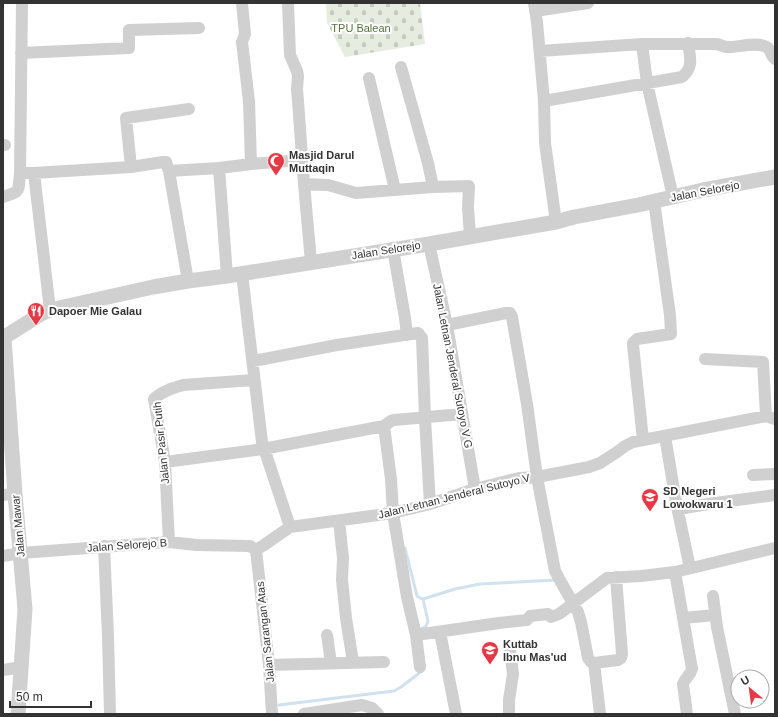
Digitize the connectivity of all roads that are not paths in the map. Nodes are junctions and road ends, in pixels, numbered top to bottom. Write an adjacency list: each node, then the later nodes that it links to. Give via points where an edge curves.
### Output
1 (22, 3): 10 (street)
2 (242, 3): 18 (street, via 245,34 242,42)
3 (288, 3): 17 (street, via 290,55 298,76)
4 (588, 3): 5 (street)
5 (534, 7): 9 (street)
6 (199, 28): 10 (street, via 129,30 130,48)
7 (688, 43): 8 (street); 11 (street, via 717,44 726,47 762,46 768,49); 14 (street, via 690,65 682,77)
8 (642, 44): 9 (street); 14 (street)
9 (540, 51): 15 (street)
10 (21, 53): 22 (street)
11 (775, 59)
12 (401, 67): 26 (street)
13 (369, 78): 27 (street)
14 (647, 83): 15 (street); 29 (street)
15 (544, 101): 31 (street, via 545,143)
16 (189, 109): 19 (street, via 126,118)
17 (302, 160): 18 (street); 25 (street)
18 (251, 164): 20 (street)
19 (131, 167): 21 (street, via 166,162); 23 (street)
20 (219, 168): 21 (street); 37 (street)
21 (169, 171): 38 (street)
22 (20, 173): 23 (street); 28 (street, via 18,190)
23 (34, 173): 39 (street)
24 (775, 177): 29 (street, Jalan Selorejo)
25 (304, 184): 27 (street, via 328,185 356,192); 35 (street)
26 (433, 187): 27 (street); 32 (street, via 469,186)
27 (395, 190)
28 (3, 196)
29 (673, 197): 30 (street, Jalan Selorejo)
30 (654, 201): 31 (street, Jalan Selorejo, via 574,216); 52 (street, via 671,334 637,339 633,344)
31 (556, 222): 32 (street, Jalan Selorejo)
32 (470, 237): 33 (street, Jalan Selorejo)
33 (429, 244): 34 (street, Jalan Selorejo); 40 (street, Jalan Letnan Jenderal Sutoyo V G)
34 (393, 249): 35 (street, Jalan Selorejo); 41 (street)
35 (311, 262): 36 (street, Jalan Selorejo)
36 (242, 274): 37 (street, Jalan Selorejo); 44 (street)
37 (227, 276): 38 (street, Jalan Selorejo)
38 (188, 281): 39 (street, Jalan Selorejo)
39 (50, 310): 42 (street, Jalan Selorejo)
40 (447, 325): 47 (street, Jalan Letnan Jenderal Sutoyo V G); 57 (street, via 510,313)
41 (407, 335): 44 (street); 49 (street, via 418,333 422,338)
42 (3, 337): 46 (street, Jalan Mawar)
43 (705, 359): 48 (street, via 763,362)
44 (253, 361): 45 (street)
45 (254, 380): 53 (street); 54 (street, Jalan Pasir Putih, via 183,385 158,395 154,399)
46 (6, 408): 59 (street, Jalan Mawar)
47 (462, 414): 49 (street); 58 (street, Jalan Letnan Jenderal Sutoyo V G)
48 (771, 417): 51 (street, Jalan Letnan Jenderal Sutoyo V)
49 (425, 418): 50 (street, via 394,420); 61 (street)
50 (384, 426): 53 (street); 63 (street)
51 (665, 436): 52 (street, Jalan Letnan Jenderal Sutoyo V); 62 (street)
52 (643, 440): 57 (street, Jalan Letnan Jenderal Sutoyo V, via 625,446 600,463 589,467)
53 (264, 449): 54 (street); 65 (street)
54 (164, 462): 66 (street, Jalan Pasir Putih)
55 (775, 474): 56 (street)
56 (753, 475)
57 (537, 476): 58 (street, Jalan Letnan Jenderal Sutoyo V); 76 (street, via 555,570)
58 (475, 489): 61 (street, Jalan Letnan Jenderal Sutoyo V)
59 (9, 495): 70 (street, Jalan Mawar)
60 (775, 495): 62 (street)
61 (430, 504): 63 (street, Jalan Letnan Jenderal Sutoyo V)
62 (678, 509): 72 (street)
63 (393, 513): 64 (street, Jalan Letnan Jenderal Sutoyo V); 81 (street, via 407,597)
64 (339, 521): 65 (street, Jalan Letnan Jenderal Sutoyo V); 83 (street, via 343,558 342,580)
65 (290, 527): 69 (street)
66 (169, 542): 67 (street, Jalan Selorejo B); 69 (street, Jalan Selorejo B, via 197,546 250,546)
67 (104, 546): 70 (street, Jalan Selorejo B); 92 (street)
68 (775, 548): 72 (street)
69 (256, 550): 87 (street, Jalan Sarangan Atas)
70 (21, 553): 71 (street, Jalan Selorejo B); 88 (street, Jalan Mawar, via 25,609)
71 (3, 556)
72 (689, 565): 73 (street)
73 (675, 572): 74 (street); 78 (street)
74 (616, 577): 76 (street, via 607,578); 86 (street, via 621,658)
75 (713, 596): 77 (street)
76 (573, 603): 79 (street, via 551,617 548,614 530,616 527,620); 86 (street, via 581,622 588,658)
77 (715, 615): 78 (street); 100 (street)
78 (683, 618): 99 (street, via 692,669 683,684)
79 (440, 632): 81 (street); 96 (street)
80 (327, 635): 85 (street)
81 (418, 635): 89 (street)
82 (510, 650): 97 (street, via 513,674)
83 (353, 662): 84 (street); 85 (street)
84 (384, 662)
85 (331, 663): 87 (street)
86 (594, 663): 98 (street)
87 (269, 665): 93 (street, Jalan Sarangan Atas)
88 (22, 667): 90 (street); 91 (street, Jalan Mawar)
89 (420, 667)
90 (3, 670)
91 (18, 714)
92 (110, 714)
93 (272, 714)
94 (304, 714): 95 (street, via 362,705 372,708)
95 (378, 714)
96 (456, 714)
97 (509, 714)
98 (600, 714)
99 (688, 714)
100 (735, 714)

